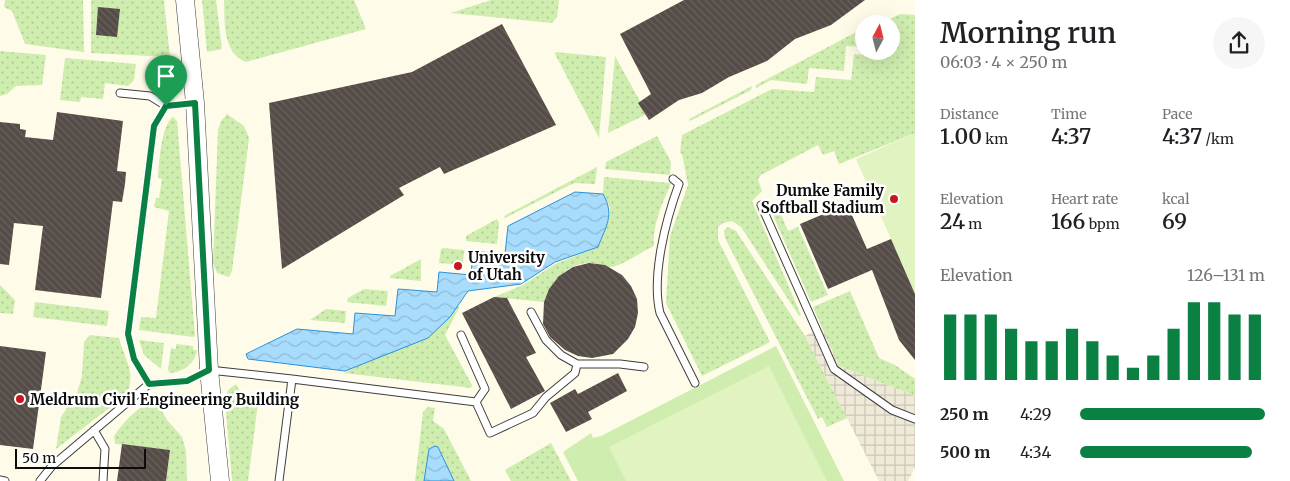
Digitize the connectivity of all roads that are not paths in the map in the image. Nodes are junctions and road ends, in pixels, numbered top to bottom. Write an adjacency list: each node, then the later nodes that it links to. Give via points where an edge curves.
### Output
1 (186, 0): 3 (street)
2 (120, 93): 4 (lane, via 150,96)
3 (195, 103): 4 (lane); 11 (street)
4 (166, 106): 14 (lane, via 154,126 128,334 134,359)
5 (673, 179): 13 (lane, via 679,184 662,237 657,300 660,313)
6 (761, 205): 16 (lane, via 834,369 892,410)
7 (531, 312): 9 (lane, via 546,340 560,355)
8 (461, 334): 15 (lane, via 485,389)
9 (577, 364): 10 (lane); 15 (lane, via 575,373 533,412 490,433)
10 (644, 367)
11 (209, 370): 12 (lane); 14 (lane, via 187,381); 22 (street)
12 (292, 380): 15 (lane); 23 (lane)
13 (695, 383)
14 (149, 384): 17 (lane)
15 (476, 402)
16 (915, 419)
17 (94, 430): 20 (lane, via 52,466); 21 (lane, via 105,449)
18 (0, 480): 19 (lane)
19 (5, 481)
20 (40, 481)
21 (103, 481)
22 (220, 481)
23 (279, 481)

